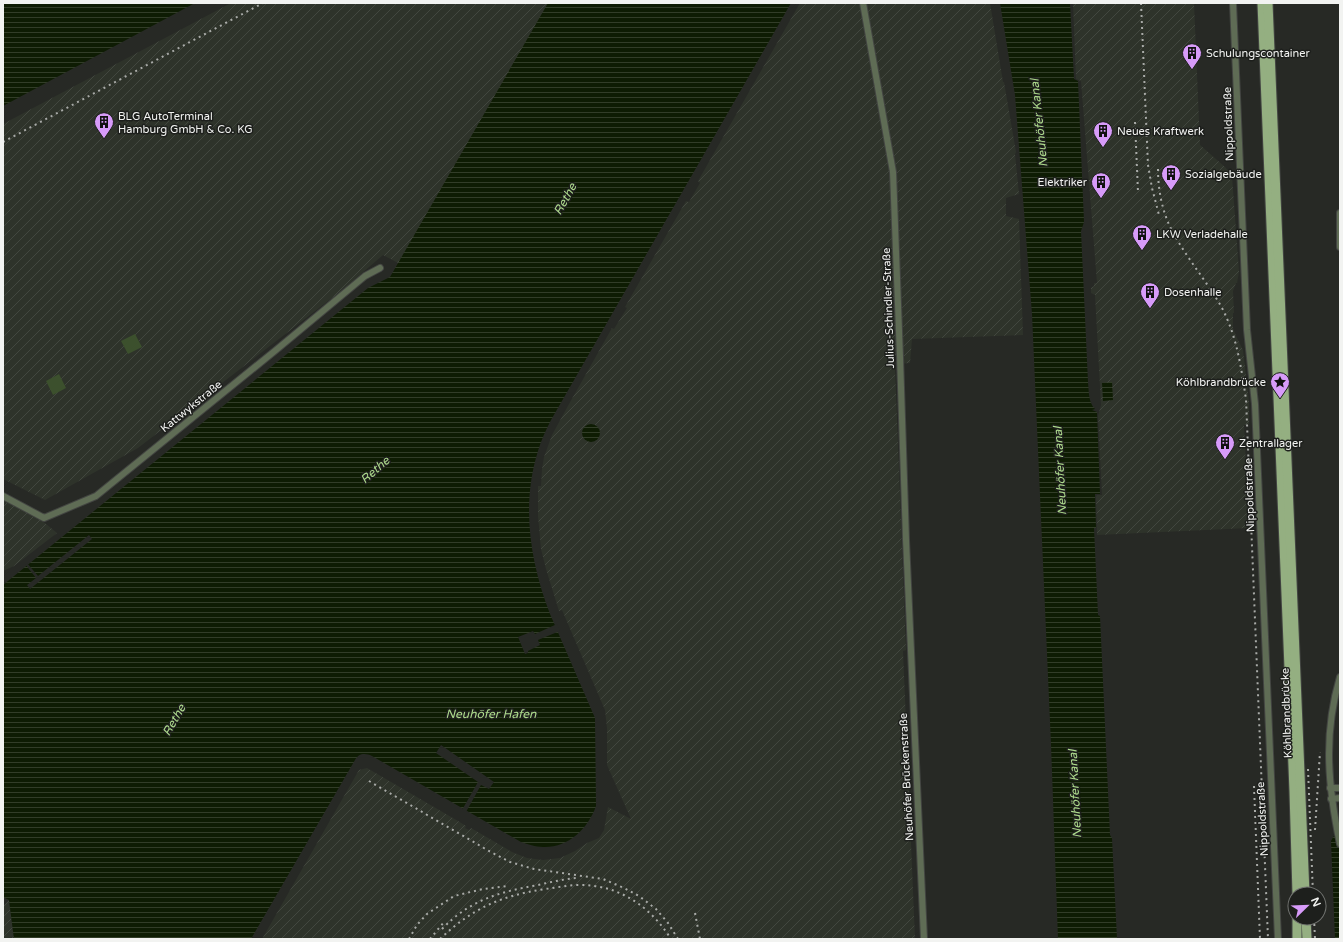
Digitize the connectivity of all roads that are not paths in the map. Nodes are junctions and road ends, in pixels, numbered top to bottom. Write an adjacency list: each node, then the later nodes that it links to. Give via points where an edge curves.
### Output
1 (863, 3): 9 (street, Julius-Schindler-Straße, via 893,172)
2 (1233, 3): 21 (street, Nippoldstraße, via 1247,330 1256,412)
3 (1262, 3): 16 (main road, Köhlbrandbrücke)
4 (1268, 3): 17 (main road, Köhlbrandbrücke)
5 (1340, 213): 6 (street)
6 (1340, 247)
7 (380, 268): 8 (street, Kattwykstraße, via 365,276 96,496 44,518)
8 (3, 496)
9 (909, 614): 20 (street, Neuhöfer Brückenstraße)
10 (1340, 677): 11 (street, via 1334,702 1328,756)
11 (1330, 788): 12 (street); 14 (street)
12 (1340, 788)
13 (1340, 798): 14 (street)
14 (1331, 799): 15 (street)
15 (1340, 844)
16 (1297, 886)
17 (1305, 886)
18 (1297, 926): 22 (main road)
19 (1306, 926): 23 (main road)
20 (924, 939)
21 (1278, 939)
22 (1297, 939)
23 (1307, 939)

